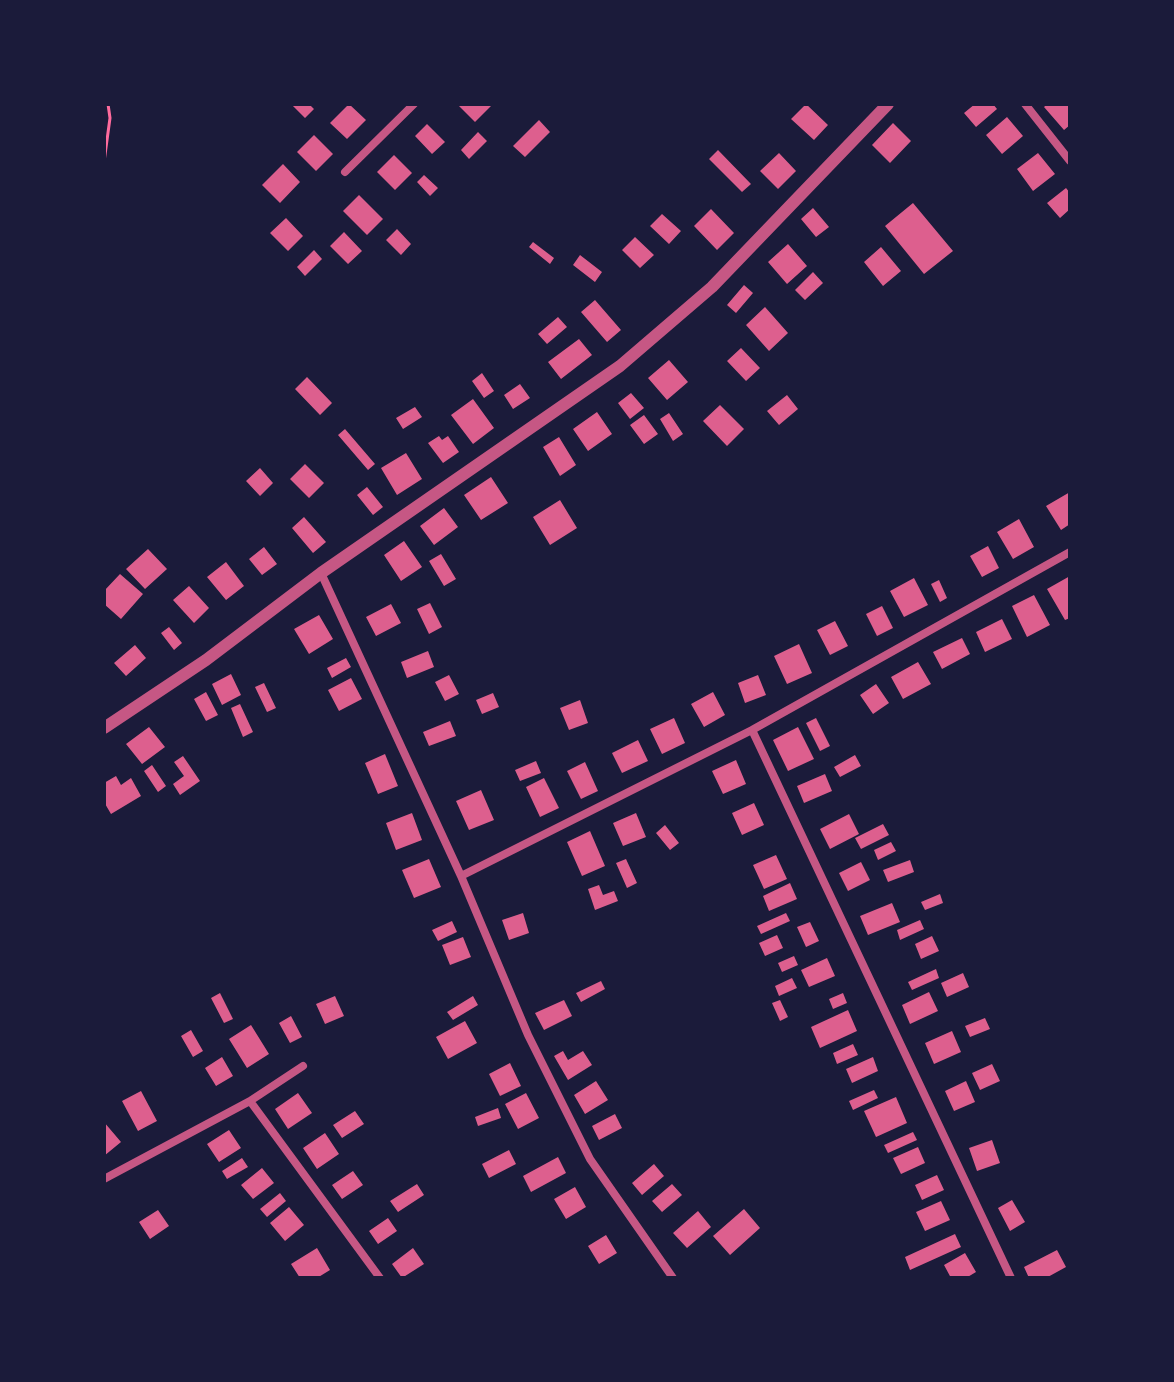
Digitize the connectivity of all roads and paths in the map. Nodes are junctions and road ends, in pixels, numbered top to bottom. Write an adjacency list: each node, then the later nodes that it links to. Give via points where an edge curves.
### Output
1 (108, 104): 6 (path)
2 (414, 104): 7 (street)
3 (888, 104): 9 (street, via 712,287 620,366)
4 (1025, 104): 5 (street)
5 (1070, 161)
6 (104, 162)
7 (345, 172)
8 (1070, 552): 11 (street)
9 (321, 573): 10 (street); 12 (street)
10 (104, 728)
11 (752, 730): 12 (street); 18 (street)
12 (461, 876): 17 (street, via 528,1035 590,1159)
13 (303, 1066): 14 (street)
14 (250, 1101): 15 (street); 16 (street)
15 (104, 1179)
16 (380, 1278)
17 (673, 1278)
18 (1011, 1278)

